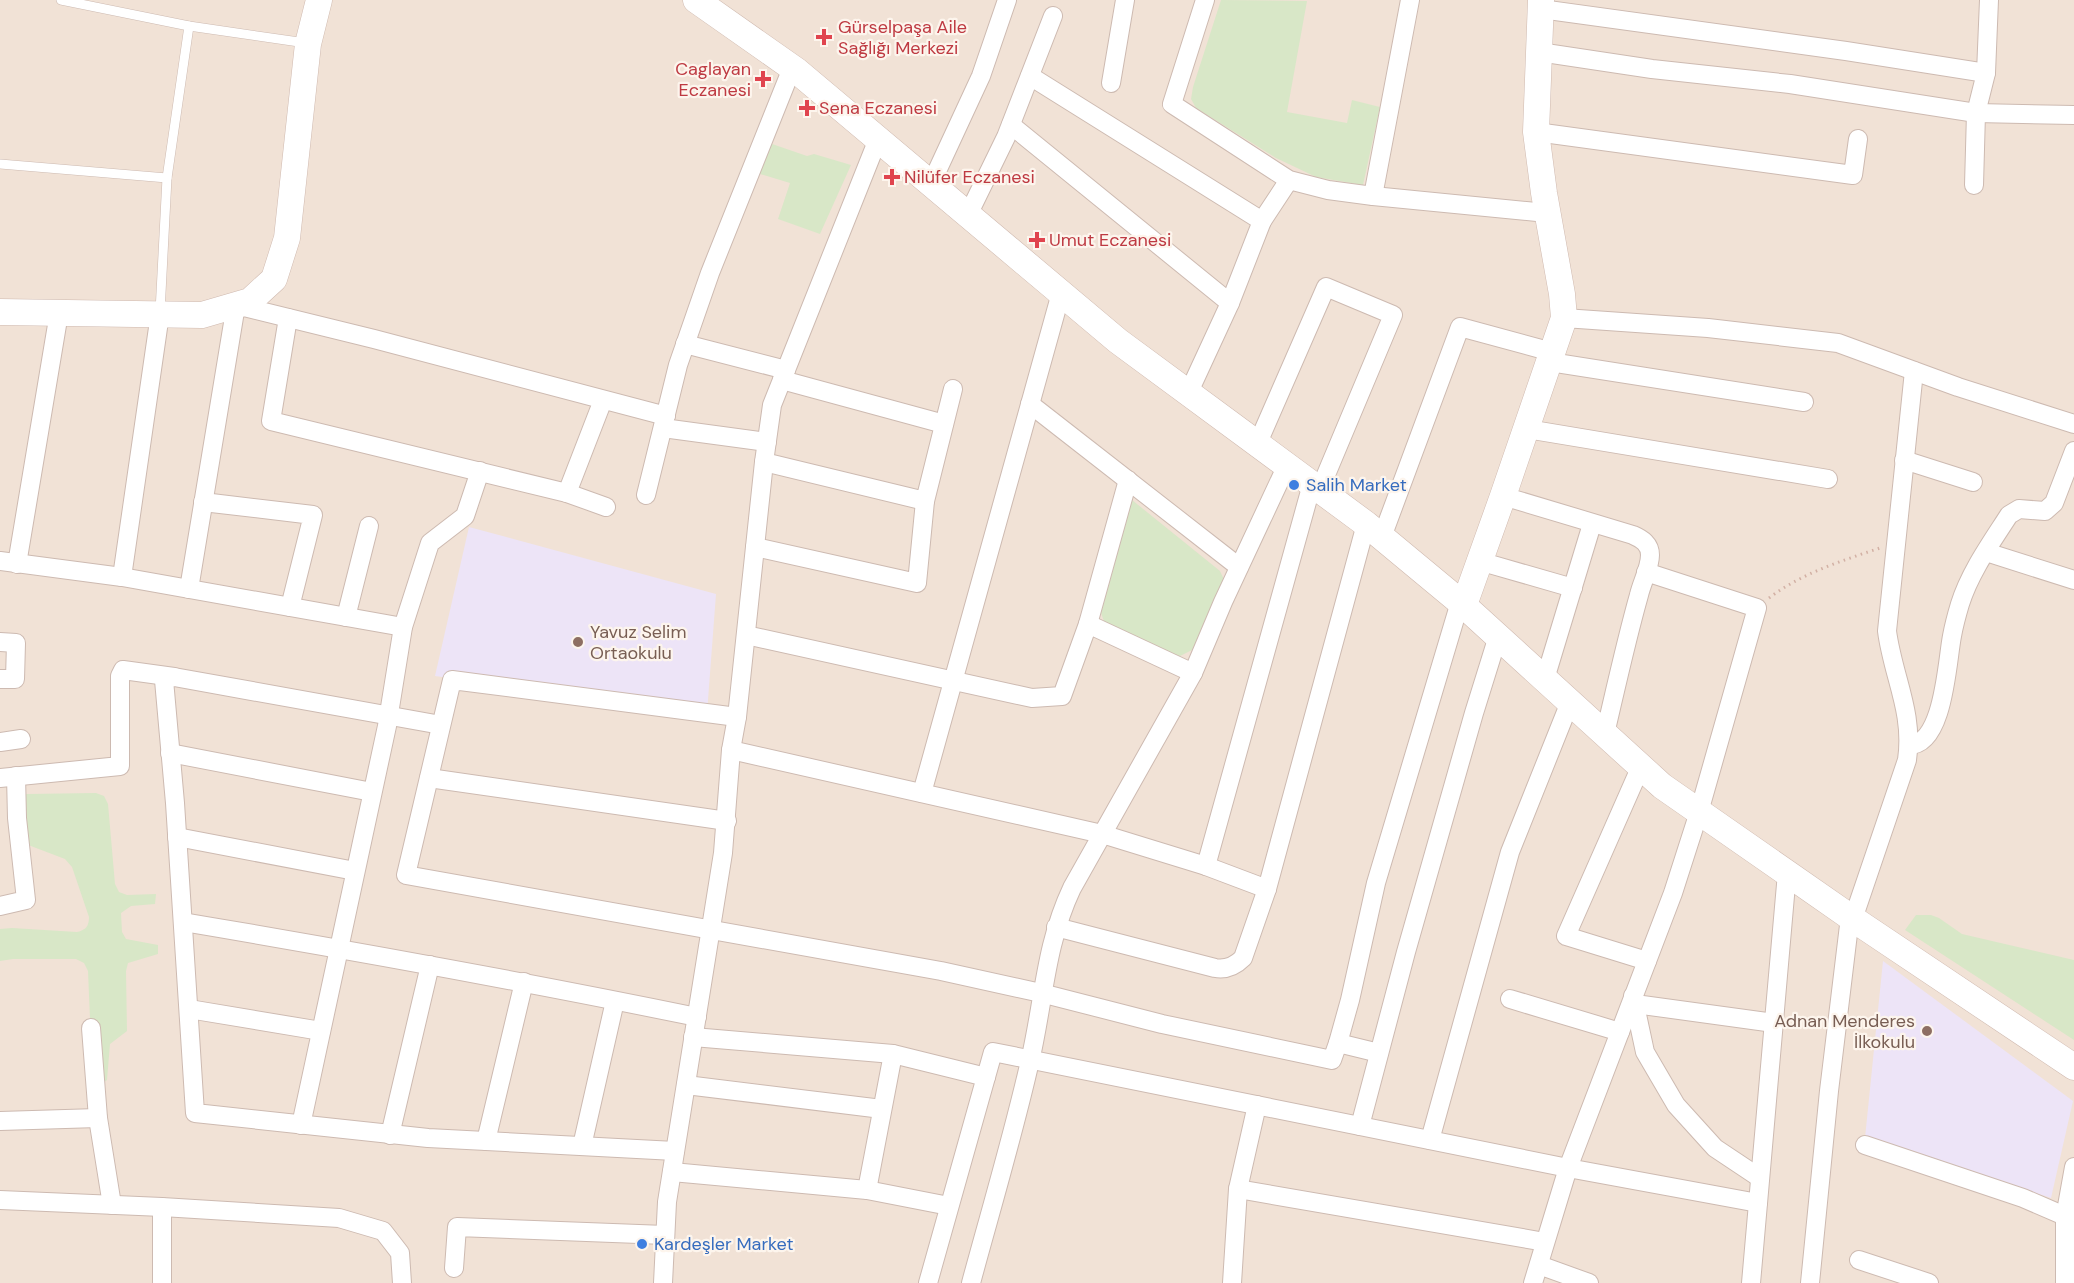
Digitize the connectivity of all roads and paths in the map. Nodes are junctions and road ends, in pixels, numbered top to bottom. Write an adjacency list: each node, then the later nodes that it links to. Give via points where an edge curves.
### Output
1 (61, 0): 11 (lane)
2 (319, 0): 12 (main road)
3 (696, 0): 14 (main road)
4 (1007, 0): 27 (street, via 981,76)
5 (1125, 0): 17 (street)
6 (1205, 0): 26 (street, via 1172,104)
7 (1410, 0): 29 (street)
8 (1989, 0): 15 (street)
9 (1541, 5): 13 (main road); 15 (street)
10 (1053, 16): 16 (street)
11 (189, 26): 12 (lane); 25 (lane)
12 (308, 44): 35 (main road, via 287,238 274,279 250,301)
13 (1539, 52): 18 (street, via 1790,84); 21 (main road)
14 (792, 68): 22 (main road); 41 (street)
15 (1986, 74): 18 (street)
16 (1030, 76): 20 (street); 32 (street)
17 (1111, 83)
18 (1976, 113): 19 (street); 28 (street)
19 (2074, 115)
20 (1011, 125): 31 (street); 34 (street)
21 (1536, 132): 23 (street, via 1853,175); 30 (main road)
22 (878, 139): 27 (main road); 44 (street)
23 (1858, 139)
24 (0, 164): 25 (lane)
25 (167, 178): 38 (lane)
26 (1289, 180): 29 (street); 32 (street)
27 (931, 184): 31 (main road)
28 (1974, 185)
29 (1373, 196): 30 (street)
30 (1547, 213): 40 (main road)
31 (968, 215): 33 (main road)
32 (1262, 221): 34 (street)
33 (1061, 293): 46 (main road); 49 (street)
34 (1230, 303): 46 (street)
35 (237, 305): 38 (main road, via 202,315); 39 (street); 69 (street)
36 (0, 312): 37 (main road)
37 (59, 313): 38 (main road); 78 (street)
38 (160, 314): 81 (street)
39 (288, 318): 47 (street); 60 (street, via 271,420)
40 (1564, 318): 42 (main road); 43 (street, via 1708,328 1838,343)
41 (685, 344): 44 (street); 50 (street)
42 (1551, 357): 48 (street); 53 (main road); 73 (street, via 1460,327)
43 (1914, 371): 52 (street); 57 (street)
44 (784, 375): 51 (street); 54 (street, via 772,405)
45 (953, 389): 51 (street)
46 (1188, 394): 55 (main road)
47 (603, 400): 50 (street); 65 (street)
48 (1804, 402)
49 (1030, 404): 62 (street); 98 (street)
50 (664, 422): 54 (street); 66 (street)
51 (944, 424): 68 (street)
52 (2074, 424)
53 (1527, 429): 61 (street); 67 (main road)
54 (767, 442): 58 (street)
55 (1257, 445): 59 (main road); 64 (street, via 1326,287 1393,315)
56 (2074, 451): 76 (street, via 2050,508 2014,511)
57 (1904, 460): 63 (street); 74 (street)
58 (764, 462): 68 (street); 75 (street)
59 (1287, 465): 64 (main road); 79 (street)
60 (480, 471): 65 (street); 90 (street, via 465,516 430,543)
61 (1828, 479)
62 (1128, 480): 79 (street); 89 (street)
63 (1973, 482)
64 (1316, 487): 73 (main road); 118 (street)
65 (567, 493): 70 (street)
66 (646, 495)
67 (1503, 496): 71 (street); 77 (main road)
68 (925, 501): 75 (street, via 917,584)
69 (203, 502): 84 (street); 86 (street, via 313,515)
70 (606, 507)
71 (1592, 524): 80 (street, via 1642,539 1650,554); 83 (street)
72 (369, 526): 88 (street)
73 (1374, 531): 85 (main road); 121 (street)
74 (1896, 543): 87 (path, via 1813,572); 106 (street, via 1887,631 1907,713)
75 (755, 547): 91 (street)
76 (1986, 552): 82 (street); 106 (street, via 1960,603 1935,723 1924,739)
77 (1479, 561): 83 (street); 85 (main road)
78 (8, 562): 81 (street)
79 (1239, 567): 94 (street)
80 (1646, 572): 87 (street); 103 (street)
81 (122, 577): 84 (street)
82 (2074, 580)
83 (1573, 588): 97 (street)
84 (189, 589): 86 (street)
85 (1462, 603): 92 (main road); 142 (street, via 1376,883)
86 (290, 607): 88 (street)
87 (1756, 608): 114 (street)
88 (346, 617): 90 (street)
89 (1088, 624): 94 (street); 98 (street, via 1062,696 1032,698)
90 (403, 627): 100 (street)
91 (746, 635): 98 (street); 101 (street)
92 (1498, 636): 97 (main road); 143 (street)
93 (0, 642): 96 (street, via 16,644 15,678)
94 (1193, 673): 116 (street)
95 (174, 677): 100 (street); 108 (street, via 164,680); 110 (street, via 123,670 120,766)
96 (0, 679)
97 (1545, 679): 99 (main road)
98 (954, 681): 113 (street)
99 (1570, 702): 103 (main road); 156 (street, via 1510,852)
100 (389, 715): 102 (street); 112 (street)
101 (737, 717): 102 (street, via 452,680); 107 (street)
102 (441, 724): 111 (street)
103 (1605, 734): 109 (main road)
104 (21, 739): 105 (street)
105 (0, 742)
106 (1909, 745): 123 (street)
107 (731, 750): 113 (street); 115 (street)
108 (170, 753): 112 (street); 117 (street)
109 (1641, 766): 114 (main road); 128 (street, via 1566,936)
110 (8, 777): 122 (street, via 26,900)
111 (429, 778): 115 (street); 126 (street, via 406,875)
112 (372, 792): 119 (street)
113 (922, 793): 116 (street)
114 (1699, 812): 120 (main road); 128 (street)
115 (727, 821): 126 (street)
116 (1102, 834): 118 (street); 125 (street)
117 (177, 837): 119 (street); 124 (street)
118 (1206, 866): 121 (street)
119 (355, 871): 127 (street)
120 (1787, 873): 123 (main road); 137 (street)
121 (1267, 889): 125 (street, via 1243,958 1226,968)
122 (0, 906)
123 (1851, 918): 146 (main road); 186 (street)
124 (183, 922): 127 (street); 135 (street)
125 (1056, 927): 131 (street)
126 (711, 929): 131 (street); 136 (street)
127 (339, 948): 129 (street); 139 (street)
128 (1647, 961): 134 (street)
129 (430, 965): 130 (street); 155 (street)
130 (524, 982): 133 (street); 157 (street)
131 (1041, 993): 142 (street, via 1162,1024 1332,1060); 145 (street)
132 (1510, 999): 140 (street)
133 (615, 1000): 136 (street); 159 (street)
134 (1634, 1000): 137 (street); 140 (street); 164 (street, via 1645,1052 1676,1105 1715,1148)
135 (189, 1009): 139 (street); 153 (street, via 195,1113)
136 (697, 1017): 141 (street)
137 (1774, 1023): 164 (street)
138 (91, 1028): 151 (street)
139 (321, 1031): 153 (street)
140 (1620, 1032): 162 (street)
141 (693, 1037): 144 (street); 148 (street)
142 (1338, 1043): 143 (street)
143 (1379, 1053): 154 (street)
144 (893, 1054): 147 (street); 150 (street)
145 (1030, 1060): 147 (street, via 993,1052); 149 (street); 182 (street)
146 (2074, 1067)
147 (986, 1077): 170 (street)
148 (686, 1084): 150 (street); 160 (street)
149 (1257, 1105): 154 (street); 165 (street)
150 (882, 1110): 166 (street)
151 (98, 1118): 152 (street); 169 (street)
152 (0, 1121)
153 (301, 1125): 155 (street)
154 (1360, 1126): 156 (street)
155 (390, 1135): 157 (street)
156 (1430, 1140): 162 (street)
157 (486, 1141): 159 (street)
158 (1865, 1145): 172 (street, via 2024,1198)
159 (582, 1146): 160 (street)
160 (675, 1151): 163 (street)
161 (2074, 1167): 172 (street)
162 (1568, 1168): 168 (street); 174 (street)
163 (672, 1172): 166 (street); 173 (street)
164 (1760, 1178): 168 (street)
165 (1238, 1189): 174 (street); 183 (street)
166 (867, 1190): 170 (street)
167 (0, 1200): 169 (street)
168 (1758, 1203): 185 (street)
169 (112, 1204): 171 (street)
170 (949, 1206): 181 (street)
171 (162, 1207): 178 (street); 179 (street, via 339,1218 383,1232 400,1253)
172 (2069, 1219): 188 (street)
173 (665, 1235): 176 (street, via 457,1227); 180 (street)
174 (1545, 1242): 177 (street)
175 (1859, 1260): 187 (street)
176 (454, 1268)
177 (1536, 1274): 184 (street)
178 (162, 1283)
179 (402, 1283)
180 (663, 1283)
181 (928, 1283)
182 (971, 1283)
183 (1232, 1283)
184 (1590, 1283)
185 (1751, 1283)
186 (1810, 1283)
187 (1929, 1283)
188 (2065, 1283)

